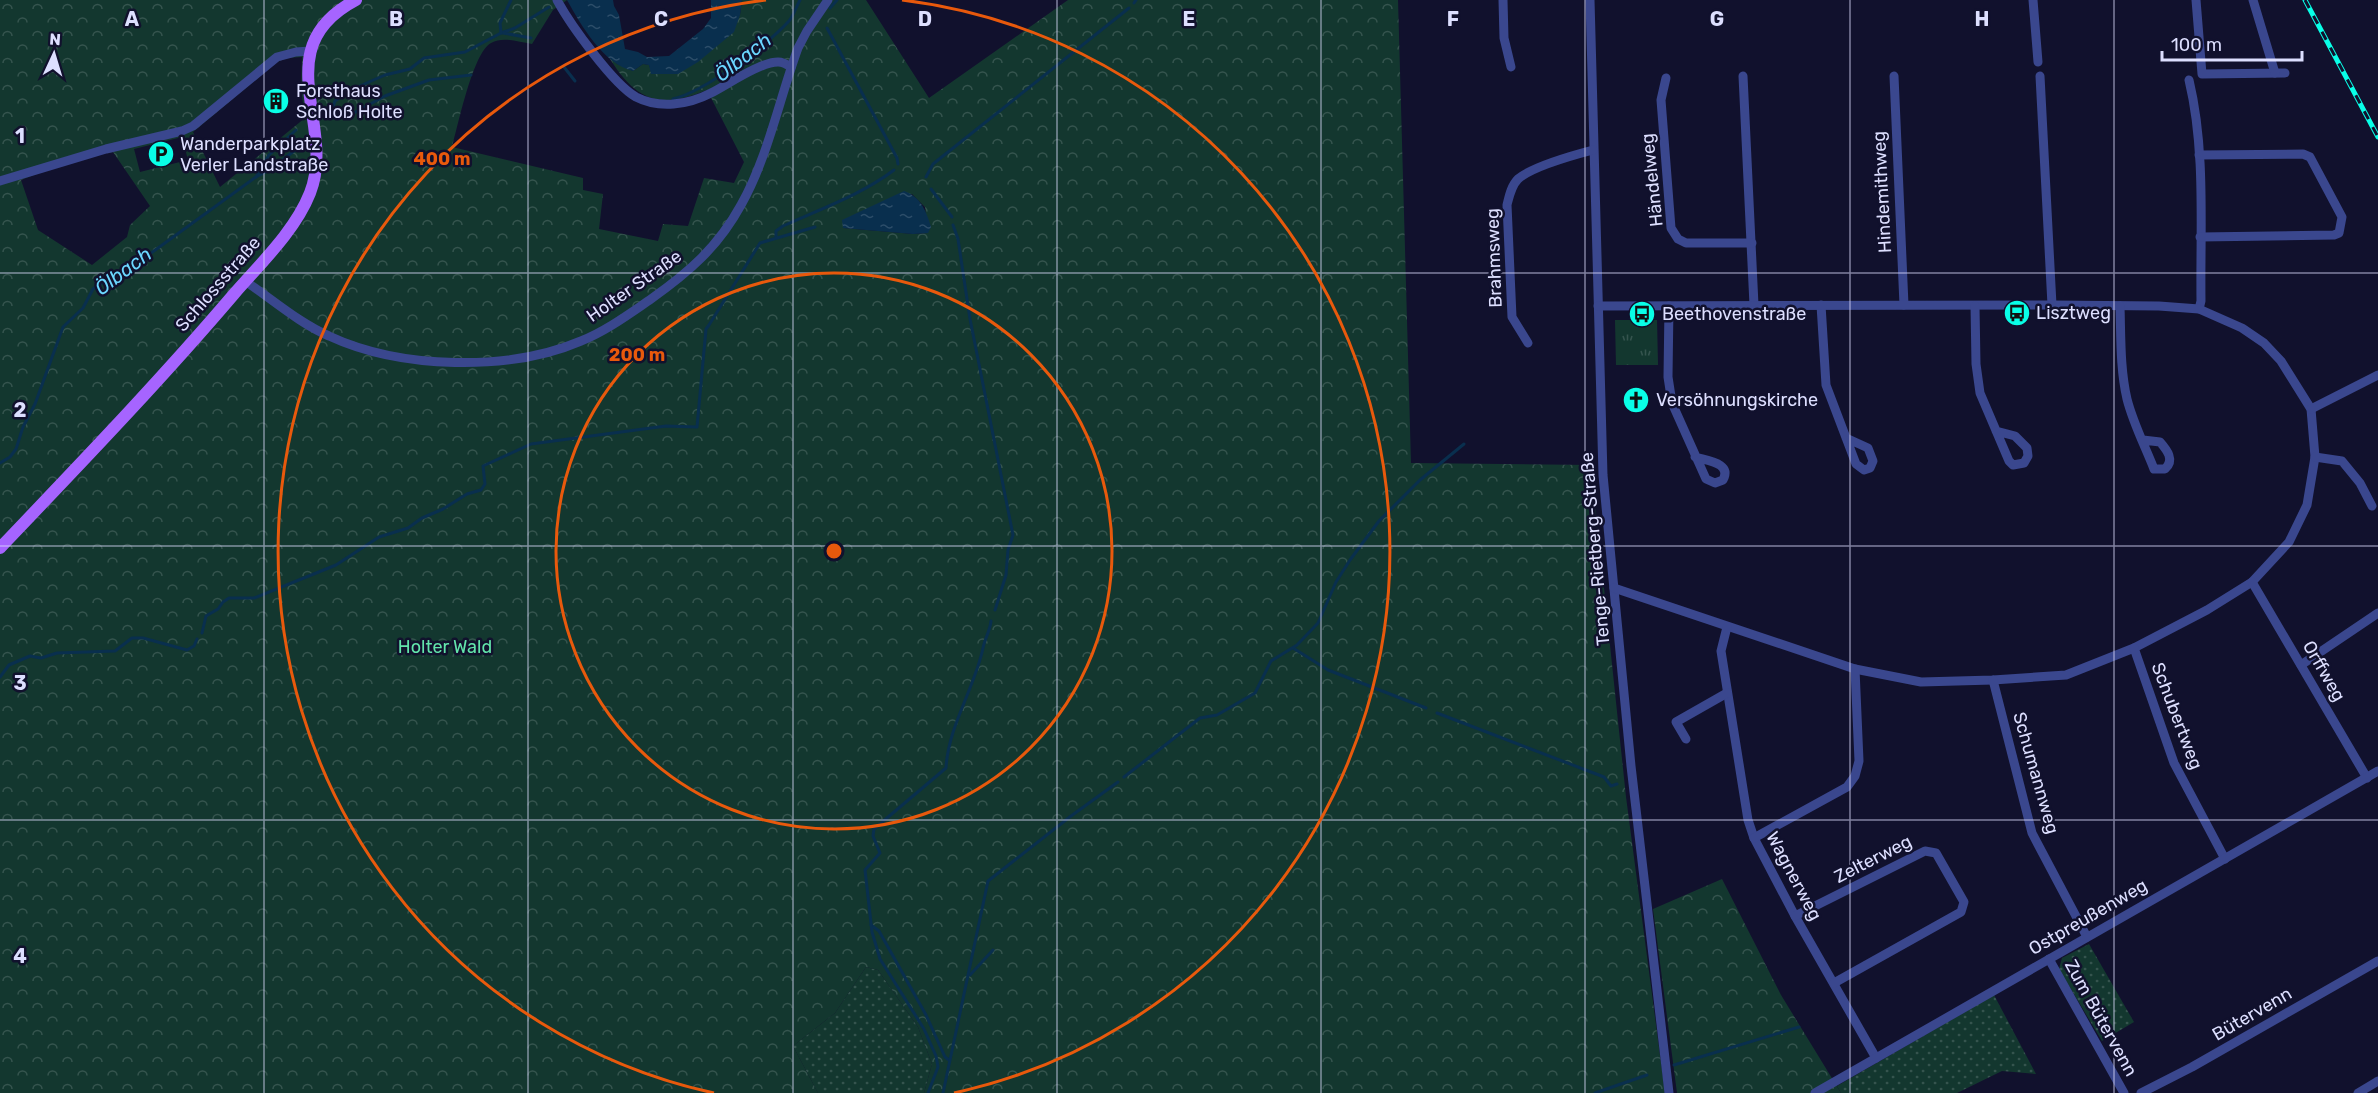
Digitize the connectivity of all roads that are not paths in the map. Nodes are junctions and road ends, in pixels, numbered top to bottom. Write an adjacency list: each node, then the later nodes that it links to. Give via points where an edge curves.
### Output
1 (356, 0): 9 (main road, Schlossstraße, via 327,22)
2 (557, 0): 11 (street, via 590,49 621,84 647,100 676,105 711,94 742,75 777,62)
3 (828, 0): 11 (street, Holter Straße, via 807,31)
4 (1503, 0): 12 (street, via 1504,38)
5 (1590, 0): 18 (street, Tenge-Rietberg-Straße)
6 (2033, 0): 10 (street)
7 (2196, 0): 8 (street, via 2202,74 2280,73)
8 (2253, 0)
9 (310, 51): 20 (street, via 277,57 182,131); 23 (main road, Schlossstraße, via 308,89 316,144 316,170 310,192 298,216)
10 (2038, 62)
11 (791, 67): 23 (street, Holter Straße, via 757,174 709,253 628,315 582,341 552,352 505,361 416,360 328,336)
12 (1511, 67)
13 (1743, 76): 22 (street)
14 (1894, 76): 26 (street, Hindemithweg)
15 (2040, 76): 27 (street)
16 (1666, 78): 22 (street, Händelweg, via 1661,100 1671,228 1686,243)
17 (2189, 80): 19 (street)
18 (1593, 150): 28 (street, Tenge-Rietberg-Straße); 33 (street, Brahmsweg, via 1557,160 1519,179 1511,190 1507,206 1512,317)
19 (2199, 155): 21 (street); 21 (street, via 2310,157 2342,217 2339,233 2334,236)
20 (0, 181)
21 (2200, 237): 32 (street)
22 (1752, 243): 24 (street)
23 (246, 281): 42 (main road, Schlossstraße)
24 (1754, 305): 25 (street); 29 (street)
25 (1821, 305): 26 (street); 37 (street, via 1826,385)
26 (1904, 305): 30 (street)
27 (2052, 305): 30 (street); 31 (street)
28 (1598, 306): 29 (street); 44 (street, Tenge-Rietberg-Straße, via 1603,475)
29 (1669, 306): 39 (street, via 1668,377 1672,403)
30 (1975, 306): 36 (street, via 1980,393)
31 (2120, 306): 32 (street); 38 (street, via 2122,369 2128,400)
32 (2199, 309): 35 (street, via 2242,328 2264,343 2281,361)
33 (1528, 343)
34 (2378, 375): 35 (street)
35 (2311, 409): 40 (street)
36 (1996, 431)
37 (1846, 438)
38 (2143, 440)
39 (1695, 457)
40 (2315, 457): 41 (street, via 2342,461); 43 (street, via 2307,505 2289,542)
41 (2372, 506)
42 (0, 548)
43 (2252, 582): 47 (street); 48 (street, Orffweg)
44 (1614, 588): 46 (street); 64 (street, Tenge-Rietberg-Straße)
45 (2378, 612): 48 (street)
46 (1727, 627): 49 (street); 51 (street, Wagnerweg, via 1721,651)
47 (2134, 648): 50 (street, via 2066,675); 56 (street, Schubertweg, via 2174,763)
48 (2301, 665): 54 (street, Orffweg)
49 (1855, 669): 50 (street, via 1921,682); 55 (street, via 1859,761 1855,776 1847,787)
50 (1993, 680): 58 (street, Schumannweg, via 2032,833)
51 (1727, 693): 52 (street, via 1676,722); 55 (street, Wagnerweg)
52 (1686, 740)
53 (2378, 771): 54 (street, Ostpreußenweg)
54 (2367, 778): 56 (street, Ostpreußenweg)
55 (1754, 838): 57 (street, Wagnerweg)
56 (2224, 859): 58 (street, Ostpreußenweg)
57 (1796, 916): 61 (street, Wagnerweg); 61 (street, Zelterweg, via 1925,851 1936,853 1964,902 1961,912)
58 (2087, 937): 59 (street, Ostpreußenweg)
59 (2049, 959): 62 (street, Ostpreußenweg); 66 (street, Zum Bütervenn)
60 (2378, 960): 67 (street, Bütervenn)
61 (1834, 983): 62 (street, Wagnerweg)
62 (1876, 1058): 65 (street, Ostpreußenweg)
63 (2378, 1081): 68 (street)
64 (1669, 1093)
65 (1815, 1093)
66 (2124, 1093)
67 (2141, 1093)
68 (2358, 1093)

